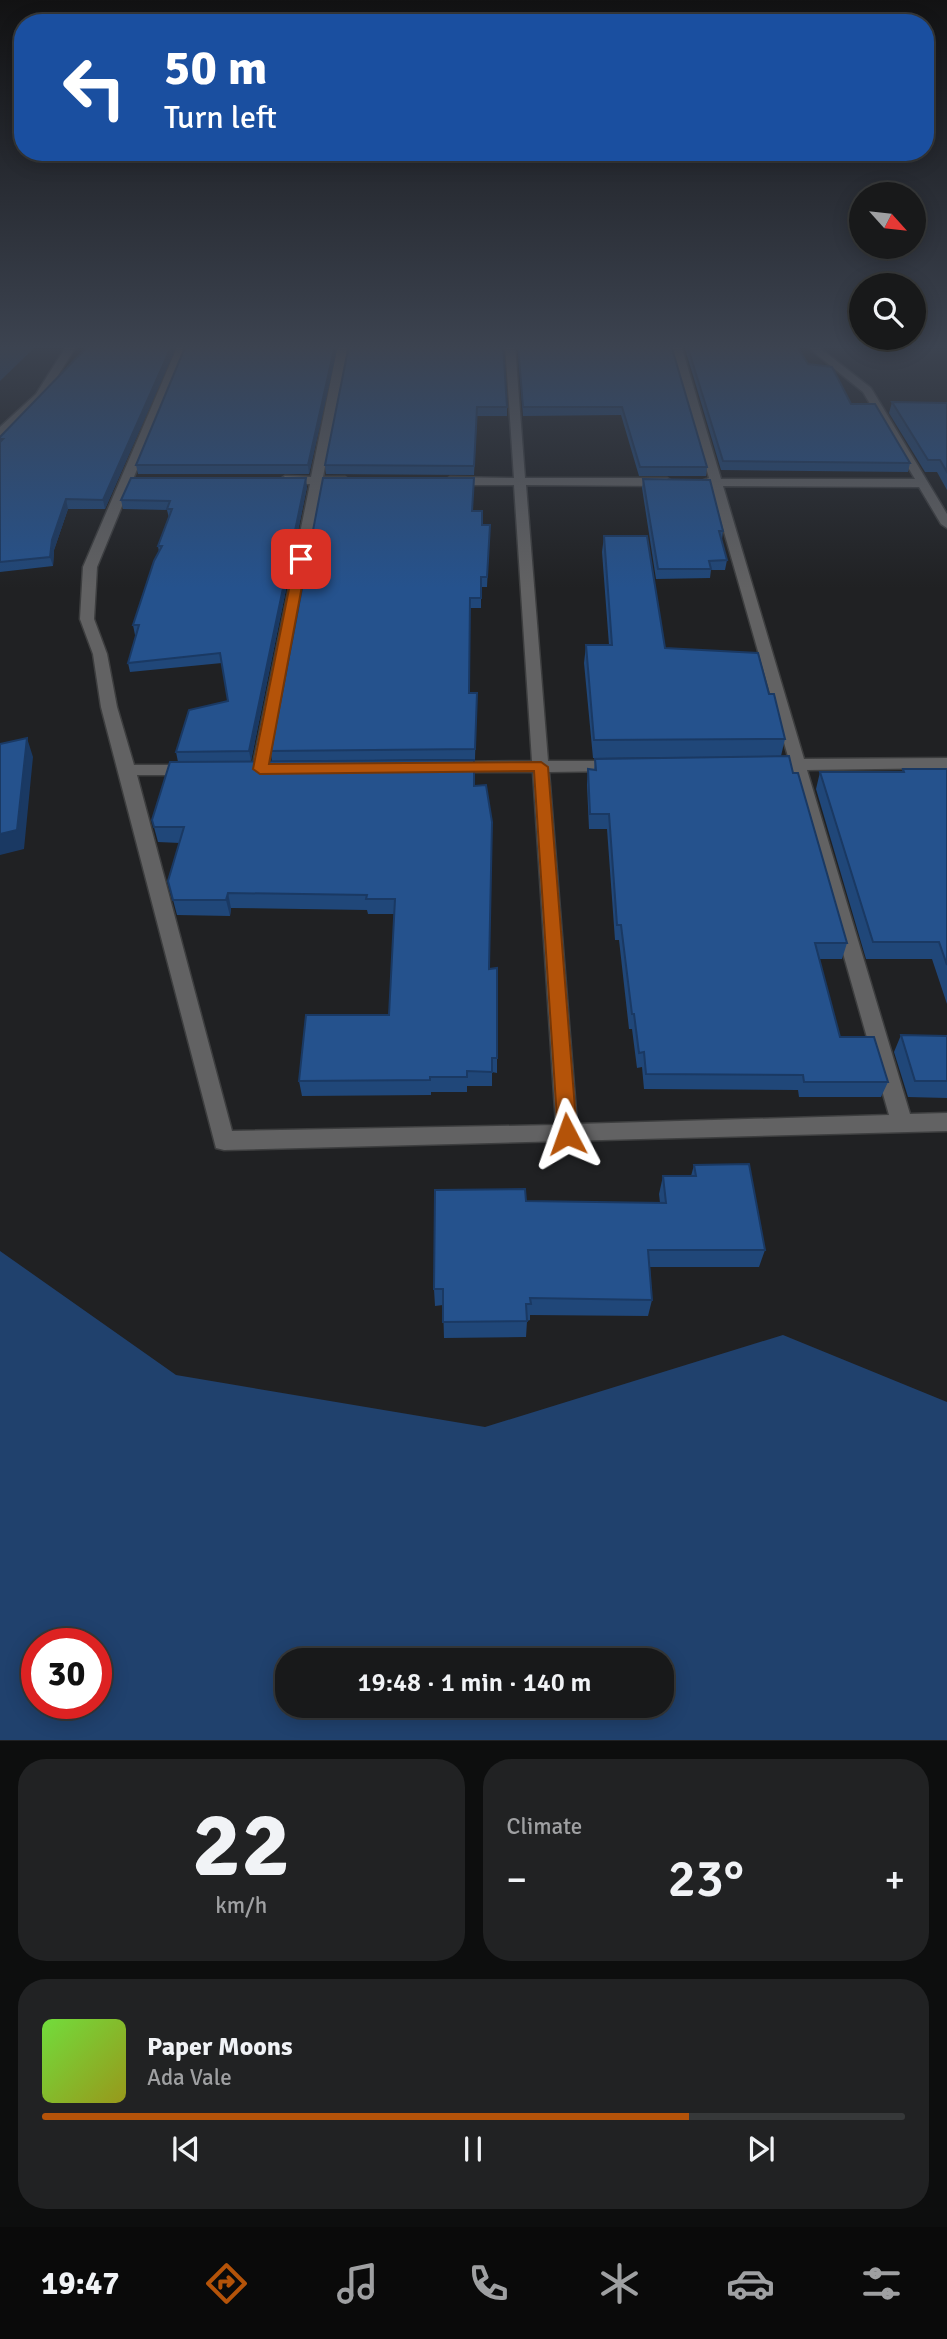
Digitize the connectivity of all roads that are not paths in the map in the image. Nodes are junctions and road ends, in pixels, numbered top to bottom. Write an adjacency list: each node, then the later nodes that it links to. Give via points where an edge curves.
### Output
1 (154, 426): 22 (street, via 134,480 90,567 87,619)
2 (327, 426): 7 (street)
3 (516, 426): 10 (street)
4 (700, 426): 11 (street)
5 (889, 426): 12 (street)
6 (276, 480): 7 (street)
7 (316, 481): 8 (street); 21 (street)
8 (357, 481)
9 (439, 481): 10 (street)
10 (520, 481): 11 (street); 18 (street)
11 (716, 482): 12 (street); 16 (street)
12 (924, 483): 13 (street)
13 (947, 524)
14 (947, 763): 16 (street)
15 (757, 765): 16 (street)
16 (798, 765): 24 (street)
17 (636, 766): 18 (street)
18 (541, 767): 19 (street); 25 (street)
19 (434, 768)
20 (207, 769): 22 (street)
21 (260, 769)
22 (128, 770): 25 (street, via 224,1141)
23 (947, 1122): 24 (street)
24 (902, 1123): 25 (street)
25 (567, 1134)

